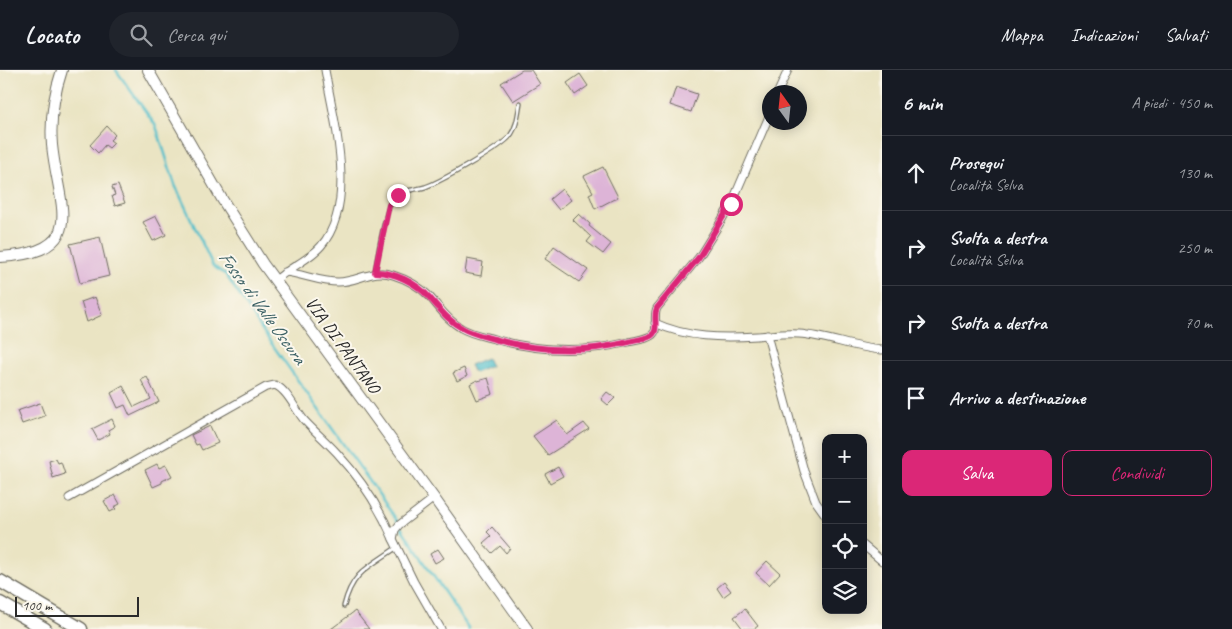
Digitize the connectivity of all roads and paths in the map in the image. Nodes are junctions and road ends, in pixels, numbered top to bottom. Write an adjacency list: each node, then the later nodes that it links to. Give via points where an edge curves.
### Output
1 (62, 70): 8 (street, via 54,106 52,143 62,210 60,232 44,248)
2 (148, 70): 11 (street, VIA DI PANTANO, via 234,219)
3 (325, 70): 9 (street, via 341,172 341,195 332,230 321,246)
4 (788, 70): 5 (street)
5 (781, 85)
6 (520, 104): 10 (lane, via 513,131 503,143 432,184 393,199)
7 (763, 130): 12 (street, via 724,216 699,257 657,308)
8 (0, 257)
9 (285, 272): 10 (street, via 340,282); 11 (street)
10 (375, 272): 12 (street, via 396,276 416,286 464,330 520,346 564,350 604,347 650,336 655,332)
11 (275, 281): 16 (street, VIA DI PANTANO)
12 (655, 324): 13 (street, via 699,336)
13 (768, 335): 14 (street, via 804,334); 17 (street, via 804,471)
14 (882, 350)
15 (69, 498): 18 (street, via 266,387 275,385 282,389 306,421 360,480 378,505)
16 (434, 498): 18 (street, via 399,525); 28 (street, VIA DI PANTANO)
17 (822, 510)
18 (393, 539): 19 (street)
19 (397, 548): 24 (lane, via 357,576); 27 (street)
20 (867, 548): 21 (street)
21 (882, 561)
22 (0, 582): 26 (highway)
23 (0, 603): 25 (highway)
24 (344, 606)
25 (45, 629)
26 (81, 629)
27 (441, 629)
28 (527, 629)

